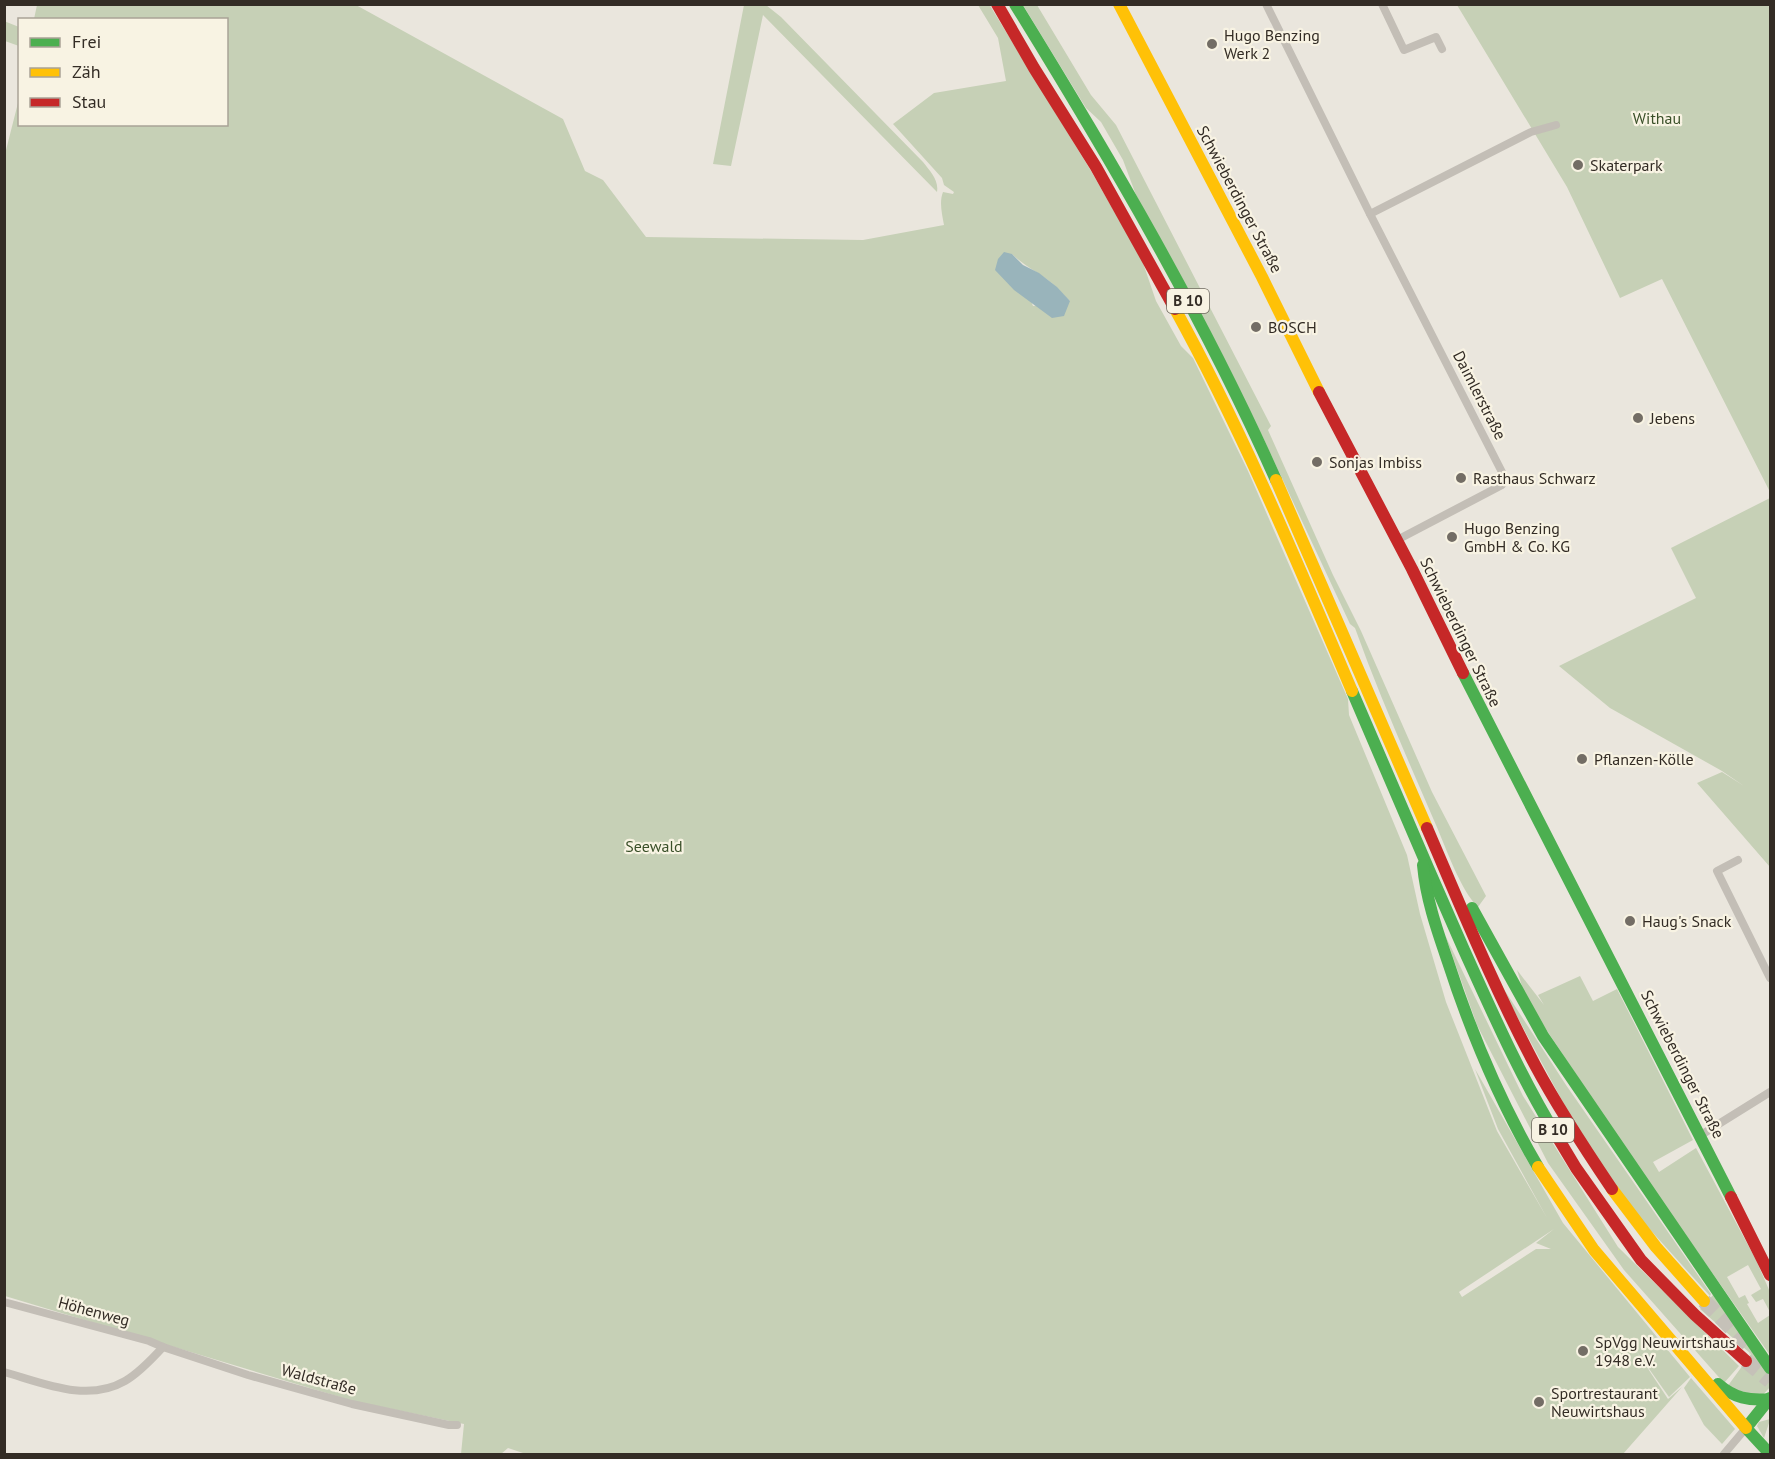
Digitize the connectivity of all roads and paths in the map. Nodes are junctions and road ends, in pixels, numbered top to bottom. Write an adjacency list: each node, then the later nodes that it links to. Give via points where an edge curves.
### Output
1 (997, 4): 11 (main road, B 10, via 1096,166 1204,361 1290,546)
2 (1015, 4): 10 (main road, B 10, via 1130,195 1268,458)
3 (1119, 4): 9 (main road, Schwieberdinger Straße)
4 (1266, 4): 8 (street, Daimlerstraße)
5 (1382, 4): 6 (street, via 1404,50 1436,37)
6 (1442, 49)
7 (1556, 125): 8 (street, via 1531,132)
8 (1370, 214): 9 (street, Daimlerstraße, via 1504,476 1502,485)
9 (1397, 540): 15 (main road, Schwieberdinger Straße)
10 (1426, 826): 17 (main road, B 10, via 1536,1067 1638,1226); 21 (main road, B 10, via 1442,847 1543,1036)
11 (1422, 856): 22 (main road, B 10, via 1503,1036 1576,1168 1641,1260); 23 (main road, B 10, via 1424,885 1456,986 1512,1121 1574,1223)
12 (1738, 860): 13 (street, via 1717,871)
13 (1770, 978)
14 (1770, 1092): 15 (street)
15 (1701, 1135): 16 (main road, Schwieberdinger Straße)
16 (1770, 1275)
17 (1704, 1301)
18 (4, 1302): 19 (street, Höhenweg)
19 (163, 1347): 20 (street, Höhenweg); 25 (street, via 125,1381 102,1390 76,1392)
20 (176, 1351): 29 (street, Waldstraße, via 352,1404)
21 (1766, 1357): 24 (main road, B 10)
22 (1746, 1361)
23 (1695, 1368): 26 (main road, B 10, via 1708,1372 1737,1398); 30 (main road, B 10)
24 (1770, 1368)
25 (4, 1372)
26 (1770, 1399): 28 (main road)
27 (1770, 1415): 28 (main road)
28 (1756, 1417): 30 (main road)
29 (457, 1425)
30 (1746, 1428): 31 (main road); 32 (street)
31 (1770, 1454)
32 (1724, 1455)

